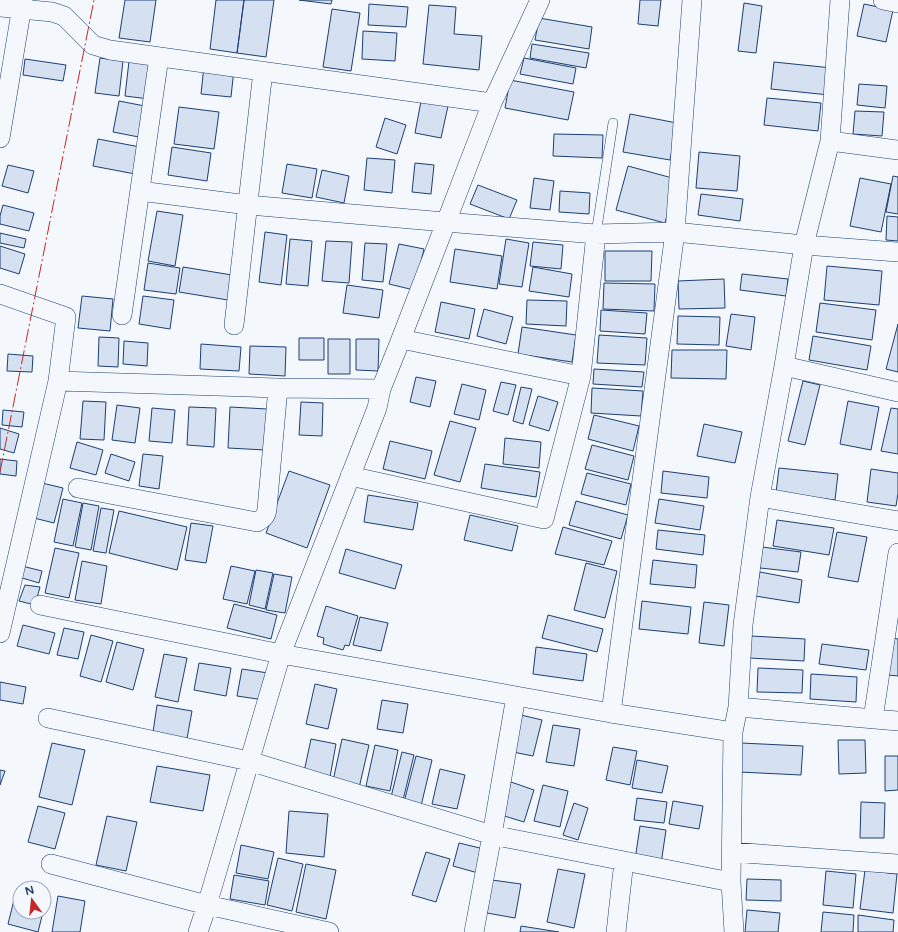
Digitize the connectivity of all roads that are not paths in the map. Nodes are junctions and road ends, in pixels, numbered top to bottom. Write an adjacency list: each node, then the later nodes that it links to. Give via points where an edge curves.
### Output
1 (540, 0): 11 (street)
2 (692, 0): 19 (street)
3 (840, 0): 14 (street)
4 (883, 0): 5 (street)
5 (898, 3)
6 (22, 5): 7 (street); 8 (street, via 64,16 94,45 110,50); 10 (street)
7 (0, 7)
8 (159, 57): 9 (street); 16 (street)
9 (263, 71): 11 (street); 17 (street)
10 (3, 97): 13 (street)
11 (492, 103): 18 (street)
12 (613, 123): 20 (lane)
13 (0, 138)
14 (830, 141): 15 (street); 21 (street)
15 (898, 150)
16 (140, 191): 17 (street); 24 (street)
17 (248, 205): 18 (street); 25 (street)
18 (445, 222): 20 (street); 26 (street)
19 (675, 232): 20 (street); 21 (street); 43 (street)
20 (596, 234): 28 (street)
21 (804, 245): 22 (street); 27 (street)
22 (898, 252)
23 (0, 294): 29 (street, via 66,317)
24 (122, 315)
25 (234, 325)
26 (401, 339): 28 (street); 31 (street)
27 (784, 366): 32 (street); 35 (street)
28 (581, 376): 33 (street, via 544,519)
29 (58, 381): 30 (street); 39 (street)
30 (278, 388): 31 (street); 34 (street, via 266,516 257,522)
31 (380, 389): 33 (street, via 377,408)
32 (898, 392)
33 (350, 476): 40 (street)
34 (78, 488)
35 (760, 497): 36 (street); 42 (street, via 743,625)
36 (898, 521)
37 (898, 553): 45 (street)
38 (40, 605): 40 (street)
39 (0, 633)
40 (281, 654): 41 (street); 48 (street)
41 (516, 696): 43 (street); 49 (street)
42 (738, 707): 45 (street); 47 (street)
43 (610, 713): 47 (street)
44 (48, 718): 48 (street)
45 (873, 719): 46 (street)
46 (898, 721)
47 (734, 732): 50 (street)
48 (249, 761): 49 (street); 55 (street)
49 (492, 836): 51 (street); 58 (street)
50 (731, 852): 53 (street); 54 (street)
51 (624, 862): 54 (street); 59 (street)
52 (52, 864): 55 (street)
53 (898, 864)
54 (731, 882): 60 (street)
55 (207, 904): 56 (street); 57 (street)
56 (198, 932)
57 (329, 932)
58 (474, 932)
59 (616, 932)
60 (734, 932)

